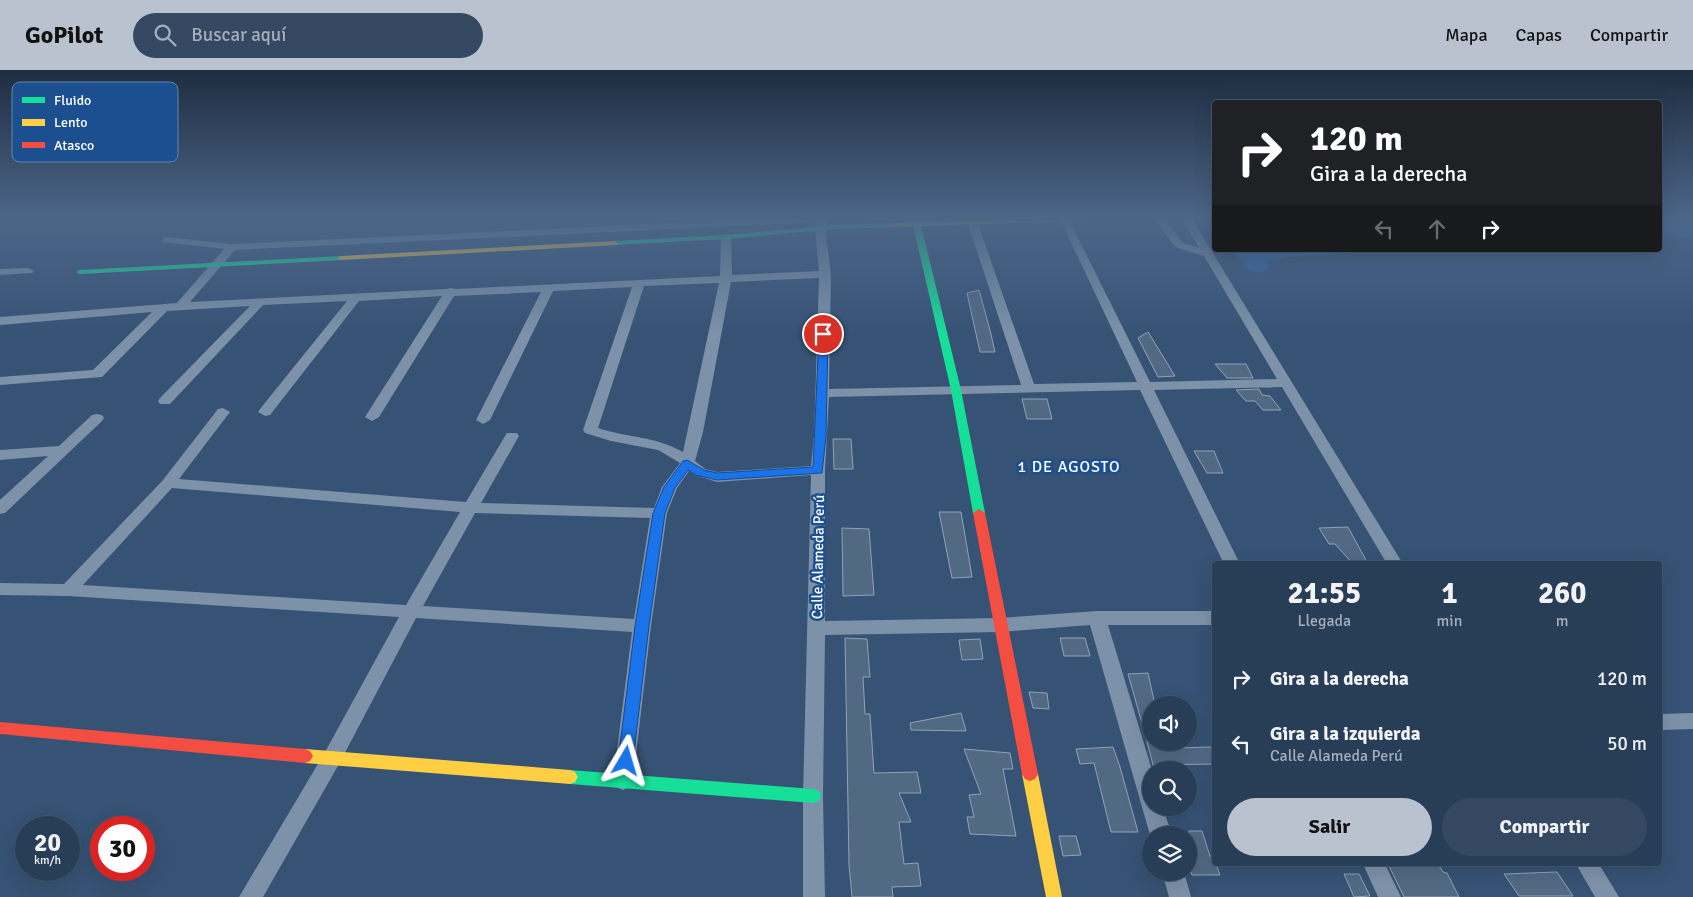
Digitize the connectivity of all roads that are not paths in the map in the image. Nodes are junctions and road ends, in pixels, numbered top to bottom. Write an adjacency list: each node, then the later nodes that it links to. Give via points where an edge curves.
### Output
1 (222, 258): 9 (street)
2 (337, 258): 9 (street)
3 (726, 258): 14 (street)
4 (824, 258): 13 (street, Calle Alameda Perú)
5 (925, 258): 27 (street)
6 (984, 258): 26 (street)
7 (1083, 258): 25 (street)
8 (1211, 258): 24 (street)
9 (216, 264): 12 (street); 20 (street)
10 (28, 271): 11 (street)
11 (0, 272)
12 (80, 272)
13 (825, 274): 14 (street); 28 (street, Calle Alameda Perú)
14 (726, 278): 15 (street); 38 (street)
15 (639, 283): 16 (street); 38 (street, via 590,430 662,446)
16 (549, 287): 17 (street); 34 (street)
17 (452, 291): 18 (street); 32 (street)
18 (356, 297): 19 (street); 31 (street)
19 (260, 302): 20 (street); 29 (street)
20 (180, 306): 21 (street)
21 (163, 308): 22 (street); 23 (street, via 97,374)
22 (0, 321)
23 (0, 382)
24 (1286, 383): 25 (street); 45 (street)
25 (1147, 386): 26 (street); 44 (street)
26 (1029, 389): 27 (street)
27 (956, 390): 28 (street); 51 (street)
28 (822, 393): 39 (street, Calle Alameda Perú)
29 (165, 402)
30 (223, 412): 40 (street)
31 (265, 412)
32 (372, 417)
33 (97, 418): 36 (street)
34 (483, 420)
35 (512, 436): 41 (street)
36 (63, 450): 37 (street); 42 (street)
37 (0, 455)
38 (687, 464): 39 (street, via 717,477); 43 (street, via 670,487)
39 (818, 470): 53 (street, Calle Alameda Perú)
40 (168, 483): 41 (street); 47 (street)
41 (471, 508): 43 (street); 48 (street)
42 (0, 509)
43 (659, 513): 52 (street)
44 (1231, 561)
45 (1393, 561)
46 (0, 589): 47 (street)
47 (68, 590): 48 (street)
48 (411, 611): 52 (street); 57 (street)
49 (1097, 618): 50 (street); 51 (street); 58 (street)
50 (1212, 618)
51 (1000, 625): 53 (street); 66 (street)
52 (642, 626): 59 (street)
53 (817, 628): 60 (street, Calle Alameda Perú)
54 (1693, 721): 55 (street)
55 (1662, 722)
56 (0, 728): 57 (street)
57 (332, 758): 59 (street); 64 (street)
58 (1142, 770)
59 (623, 781): 60 (street)
60 (813, 796): 65 (street, Calle Alameda Perú)
61 (1375, 866): 68 (street)
62 (1587, 866): 69 (street)
63 (1175, 881): 67 (street)
64 (250, 897)
65 (814, 897)
66 (1054, 897)
67 (1180, 897)
68 (1390, 897)
69 (1608, 897)

